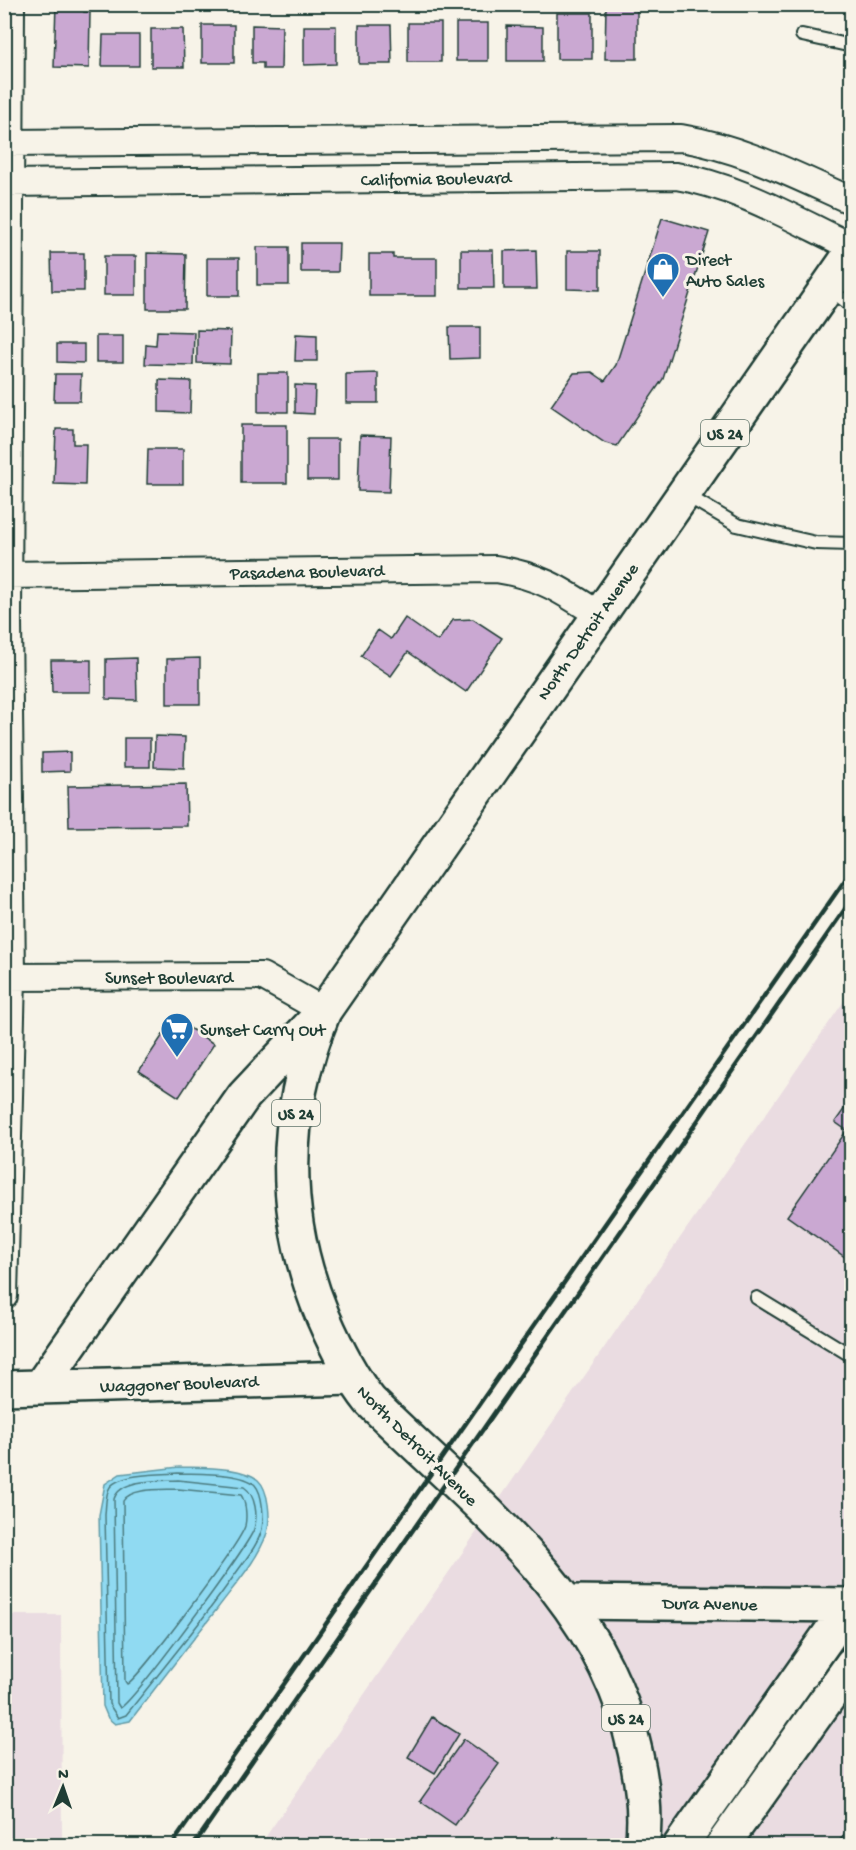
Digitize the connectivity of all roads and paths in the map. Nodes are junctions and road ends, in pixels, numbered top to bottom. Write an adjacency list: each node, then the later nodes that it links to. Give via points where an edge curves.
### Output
1 (11, 4): 5 (street)
2 (802, 35): 3 (lane)
3 (852, 46)
4 (477, 139): 5 (street); 6 (street); 8 (street, via 681,138 712,143 771,164)
5 (8, 143): 7 (street)
6 (478, 178): 7 (street, California Boulevard); 9 (street, California Boulevard, via 676,176 706,180)
7 (7, 183): 14 (street)
8 (852, 201)
9 (852, 247)
10 (852, 252): 11 (main road, North Detroit Avenue / US 24)
11 (839, 296): 12 (main road, North Detroit Avenue / US 24)
12 (683, 493): 13 (lane, via 737,525 816,543); 15 (main road, North Detroit Avenue / US 24)
13 (852, 544)
14 (6, 575): 15 (street, Pasadena Boulevard, via 496,569 550,583); 16 (street)
15 (598, 614): 17 (main road, North Detroit Avenue / US 24)
16 (8, 977): 17 (street, Sunset Boulevard, via 262,976); 18 (street)
17 (324, 1011): 21 (main road, North Detroit Avenue / US 24, via 307,1052 297,1099 291,1153 292,1209 307,1279); 23 (main road, North Detroit Avenue, via 244,1096)
18 (4, 1296)
19 (757, 1298): 20 (lane)
20 (852, 1356)
21 (353, 1378): 23 (main road, Waggoner Boulevard); 24 (main road, North Detroit Avenue / US 24, via 370,1401 518,1545)
22 (4, 1388): 23 (main road, Waggoner Boulevard)
23 (40, 1388)
24 (569, 1602): 25 (main road, Dura Avenue); 27 (main road, North Detroit Avenue / US 24, via 610,1672 630,1729 642,1784)
25 (851, 1605): 28 (main road)
26 (852, 1664): 29 (main road)
27 (642, 1845)
28 (680, 1845)
29 (722, 1845)

